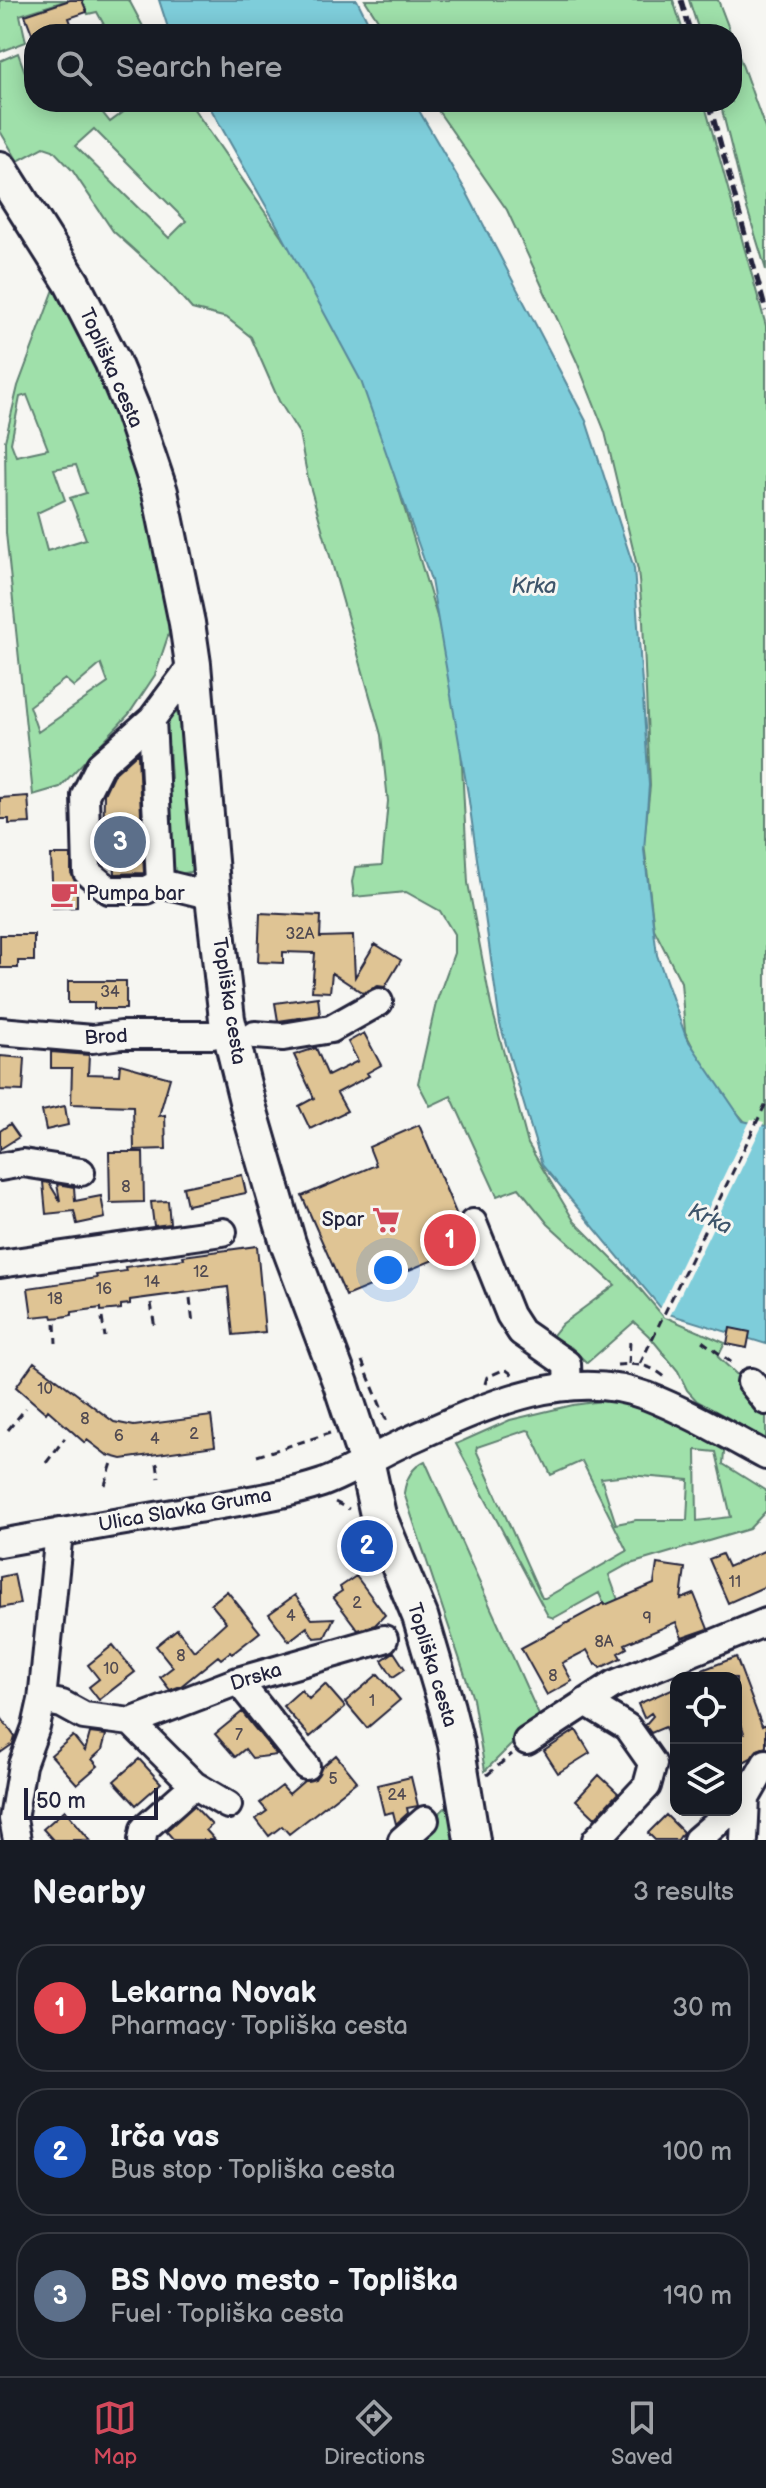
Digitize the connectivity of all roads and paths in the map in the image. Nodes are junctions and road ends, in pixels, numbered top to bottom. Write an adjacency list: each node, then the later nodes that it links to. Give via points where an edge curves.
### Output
1 (0, 169): 2 (main road, Topliška cesta, via 72,283 132,409 160,492)
2 (193, 664): 3 (street); 5 (main road, Topliška cesta)
3 (152, 719): 4 (street); 4 (street, via 100,765 85,795 87,872 109,890 146,890)
4 (160, 883): 5 (street)
5 (213, 896): 40 (main road, Topliška cesta, via 227,1019 248,1105 288,1243)
6 (379, 1002): 9 (street, via 331,1029 283,1037)
7 (0, 1031): 8 (street, Brod, via 92,1039)
8 (212, 1035)
9 (255, 1035)
10 (766, 1103): 27 (path)
11 (0, 1167): 12 (street, via 23,1163)
12 (81, 1172)
13 (473, 1223): 30 (street, via 510,1315 521,1332 567,1364)
14 (223, 1232): 15 (street)
15 (0, 1264)
16 (190, 1298): 20 (path)
17 (151, 1303): 21 (path)
18 (102, 1318): 22 (path)
19 (55, 1323): 25 (path)
20 (193, 1324)
21 (155, 1329)
22 (105, 1337)
23 (630, 1340): 26 (path)
24 (702, 1341): 31 (path)
25 (56, 1343)
26 (629, 1364)
27 (640, 1364)
28 (505, 1369): 29 (path)
29 (487, 1377)
30 (568, 1387): 39 (street, Ulica Slavka Gruma, via 645,1395); 40 (street, Ulica Slavka Gruma, via 505,1400)
31 (759, 1392)
32 (26, 1408): 35 (path)
33 (380, 1416): 34 (path)
34 (388, 1424)
35 (8, 1430)
36 (337, 1431): 38 (path)
37 (65, 1438): 41 (path)
38 (257, 1456)
39 (766, 1456)
40 (366, 1460): 46 (street, Ulica Slavka Gruma, via 323,1483); 67 (main road, Topliška cesta, via 378,1515 420,1616 447,1708)
41 (46, 1463)
42 (112, 1463): 45 (path)
43 (157, 1463): 44 (path)
44 (159, 1478)
45 (105, 1485)
46 (59, 1532): 47 (street, Ulica Slavka Gruma); 51 (street)
47 (0, 1543)
48 (766, 1622): 52 (street, via 614,1684)
49 (384, 1639): 50 (street, Drska)
50 (238, 1681): 53 (street, Drska); 56 (street)
51 (42, 1700): 53 (street, Drska, via 84,1716); 64 (street, via 22,1765 13,1819)
52 (586, 1702): 54 (street); 68 (street, via 627,1727 653,1764 647,1786)
53 (131, 1722): 58 (street)
54 (527, 1741): 57 (path)
55 (766, 1763): 59 (street)
56 (306, 1766)
57 (478, 1784)
58 (194, 1785): 60 (street); 65 (street, via 144,1829)
59 (742, 1799)
60 (228, 1805)
61 (725, 1816): 69 (street)
62 (740, 1816): 70 (street)
63 (425, 1820): 66 (street)
64 (17, 1840)
65 (142, 1840)
66 (402, 1840)
67 (472, 1840)
68 (596, 1840)
69 (697, 1840)
70 (744, 1840)

